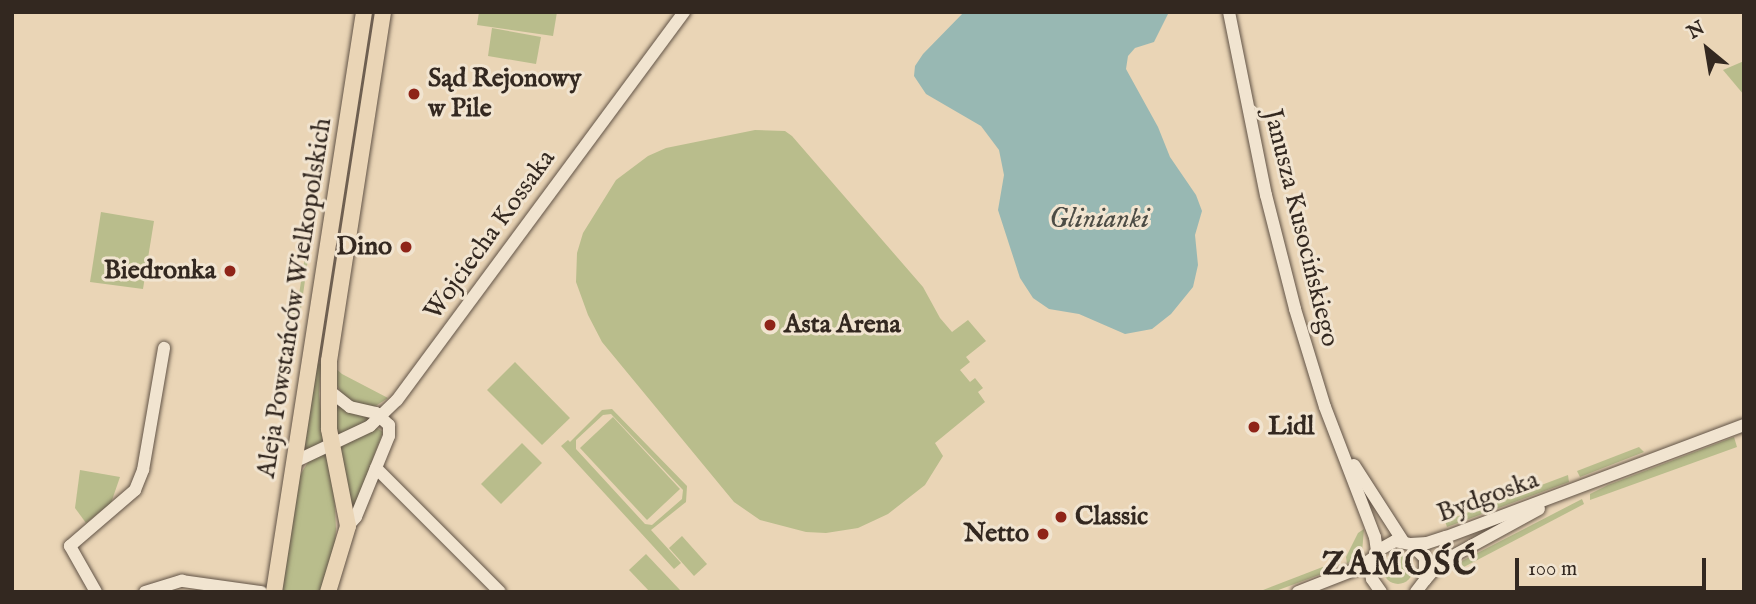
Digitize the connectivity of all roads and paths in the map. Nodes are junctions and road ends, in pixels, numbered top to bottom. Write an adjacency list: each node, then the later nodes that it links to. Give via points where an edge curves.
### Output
1 (364, 12): 11 (main road, Aleja Powstańców Wielkopolskich)
2 (383, 12): 6 (main road, Aleja Powstańców Wielkopolskich)
3 (684, 12): 7 (street, Wojciecha Kossaka, via 416,376)
4 (1229, 12): 10 (street, Janusza Kusocińskiego, via 1280,252 1319,390)
5 (164, 348): 18 (street, via 143,470 135,490 70,546)
6 (327, 388): 7 (street, via 350,407); 9 (main road, Aleja Powstańców Wielkopolskich)
7 (380, 417): 9 (street, Wojciecha Kossaka); 12 (street, via 388,425 389,436)
8 (1744, 425): 13 (street, Bydgoska)
9 (332, 444): 11 (street, Wojciecha Kossaka); 14 (main road, Aleja Powstańców Wielkopolskich)
10 (1343, 451): 15 (street, Janusza Kusocińskiego); 16 (street, Janusza Kusocińskiego, via 1375,537)
11 (294, 462): 21 (main road, Aleja Powstańców Wielkopolskich)
12 (376, 468): 14 (street); 23 (street)
13 (1580, 487): 15 (street, Bydgoska, via 1427,543); 17 (street, Bydgoska, via 1437,566)
14 (348, 526): 22 (main road, Aleja Powstańców Wielkopolskich)
15 (1407, 542): 16 (street, Bydgoska, via 1389,542); 17 (street, Janusza Kusocińskiego, via 1424,558)
16 (1375, 554): 24 (street, via 1359,568); 26 (street, Janusza Kusocińskiego, via 1370,573)
17 (1421, 588)
18 (96, 592)
19 (145, 592): 20 (street, via 182,581)
20 (261, 592)
21 (274, 592)
22 (328, 592)
23 (500, 592)
24 (1298, 592)
25 (1374, 592): 26 (street)
26 (1380, 592)

